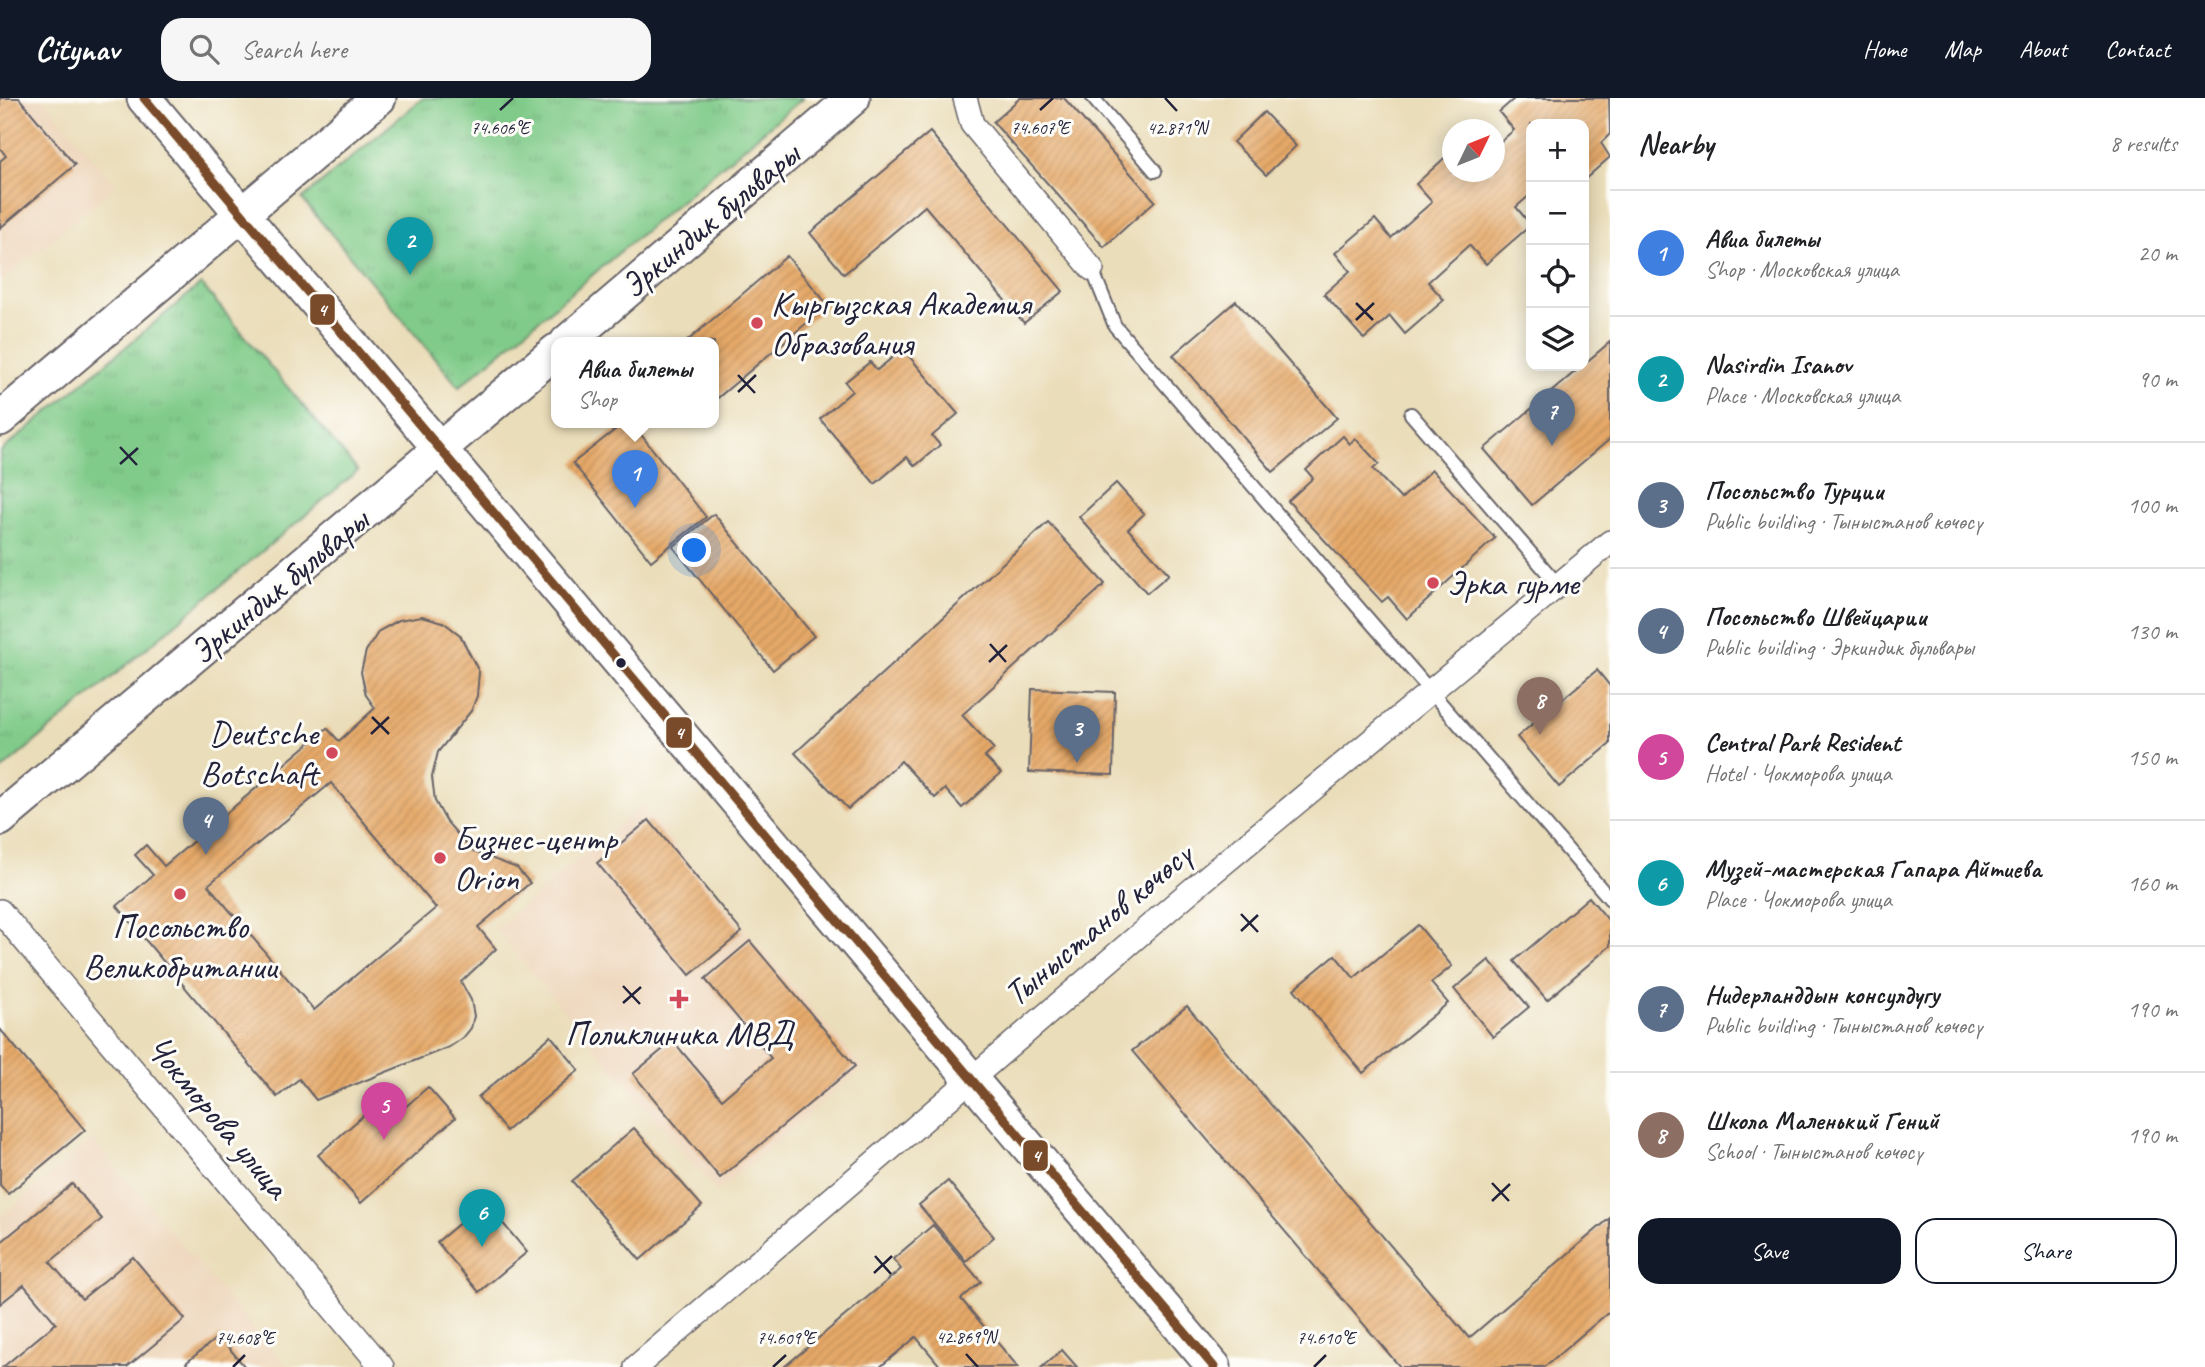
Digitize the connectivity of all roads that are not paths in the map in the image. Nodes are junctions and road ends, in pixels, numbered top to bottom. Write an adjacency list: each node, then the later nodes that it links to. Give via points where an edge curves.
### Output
1 (144, 98): 7 (main road)
2 (379, 98): 7 (main road)
3 (853, 98): 9 (main road, Эркиндик бульвары)
4 (965, 98): 8 (street, via 972,124)
5 (1093, 98): 6 (lane)
6 (1155, 171)
7 (241, 215): 12 (main road); 13 (main road)
8 (1092, 269): 16 (lane, via 1115,326)
9 (573, 337)
10 (551, 355): 13 (main road, Эркиндик бульвары)
11 (1410, 414): 15 (lane)
12 (0, 419)
13 (440, 451): 17 (main road, Эркиндик бульвары); 20 (main road)
14 (1610, 542): 15 (street, Тыныстанов көчөсү)
15 (1558, 585): 16 (street, Тыныстанов көчөсү)
16 (1429, 692): 18 (lane); 20 (street, Тыныстанов көчөсү)
17 (0, 819)
18 (1610, 899)
19 (0, 911): 21 (street, Чокморова улица)
20 (971, 1079): 22 (street, Тыныстанов көчөсү); 23 (main road)
21 (382, 1367)
22 (636, 1367)
23 (1214, 1367)

